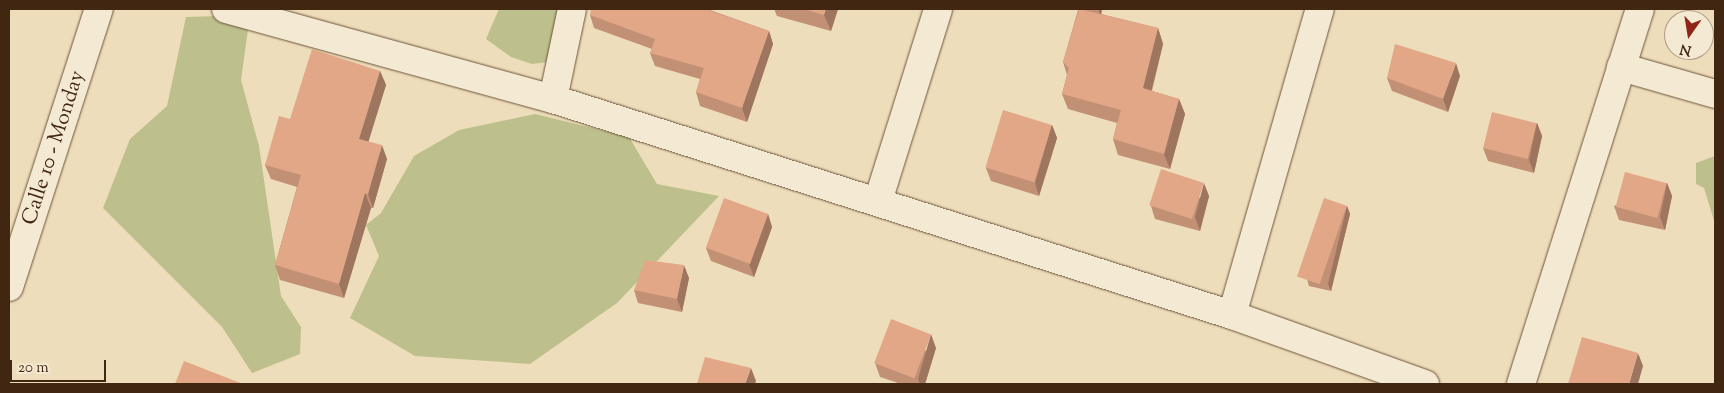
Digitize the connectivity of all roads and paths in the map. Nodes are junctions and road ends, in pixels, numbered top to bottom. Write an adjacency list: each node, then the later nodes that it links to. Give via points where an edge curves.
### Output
1 (99, 9): 11 (street, Calle 10 - Monday)
2 (226, 9): 9 (street)
3 (572, 9): 9 (street)
4 (938, 9): 10 (street)
5 (1320, 9): 12 (street)
6 (1640, 9): 7 (street)
7 (1621, 67): 8 (street); 14 (street)
8 (1715, 94)
9 (553, 99): 10 (street)
10 (878, 201): 12 (street)
11 (9, 287)
12 (1232, 315): 13 (street)
13 (1425, 384)
14 (1521, 384)

